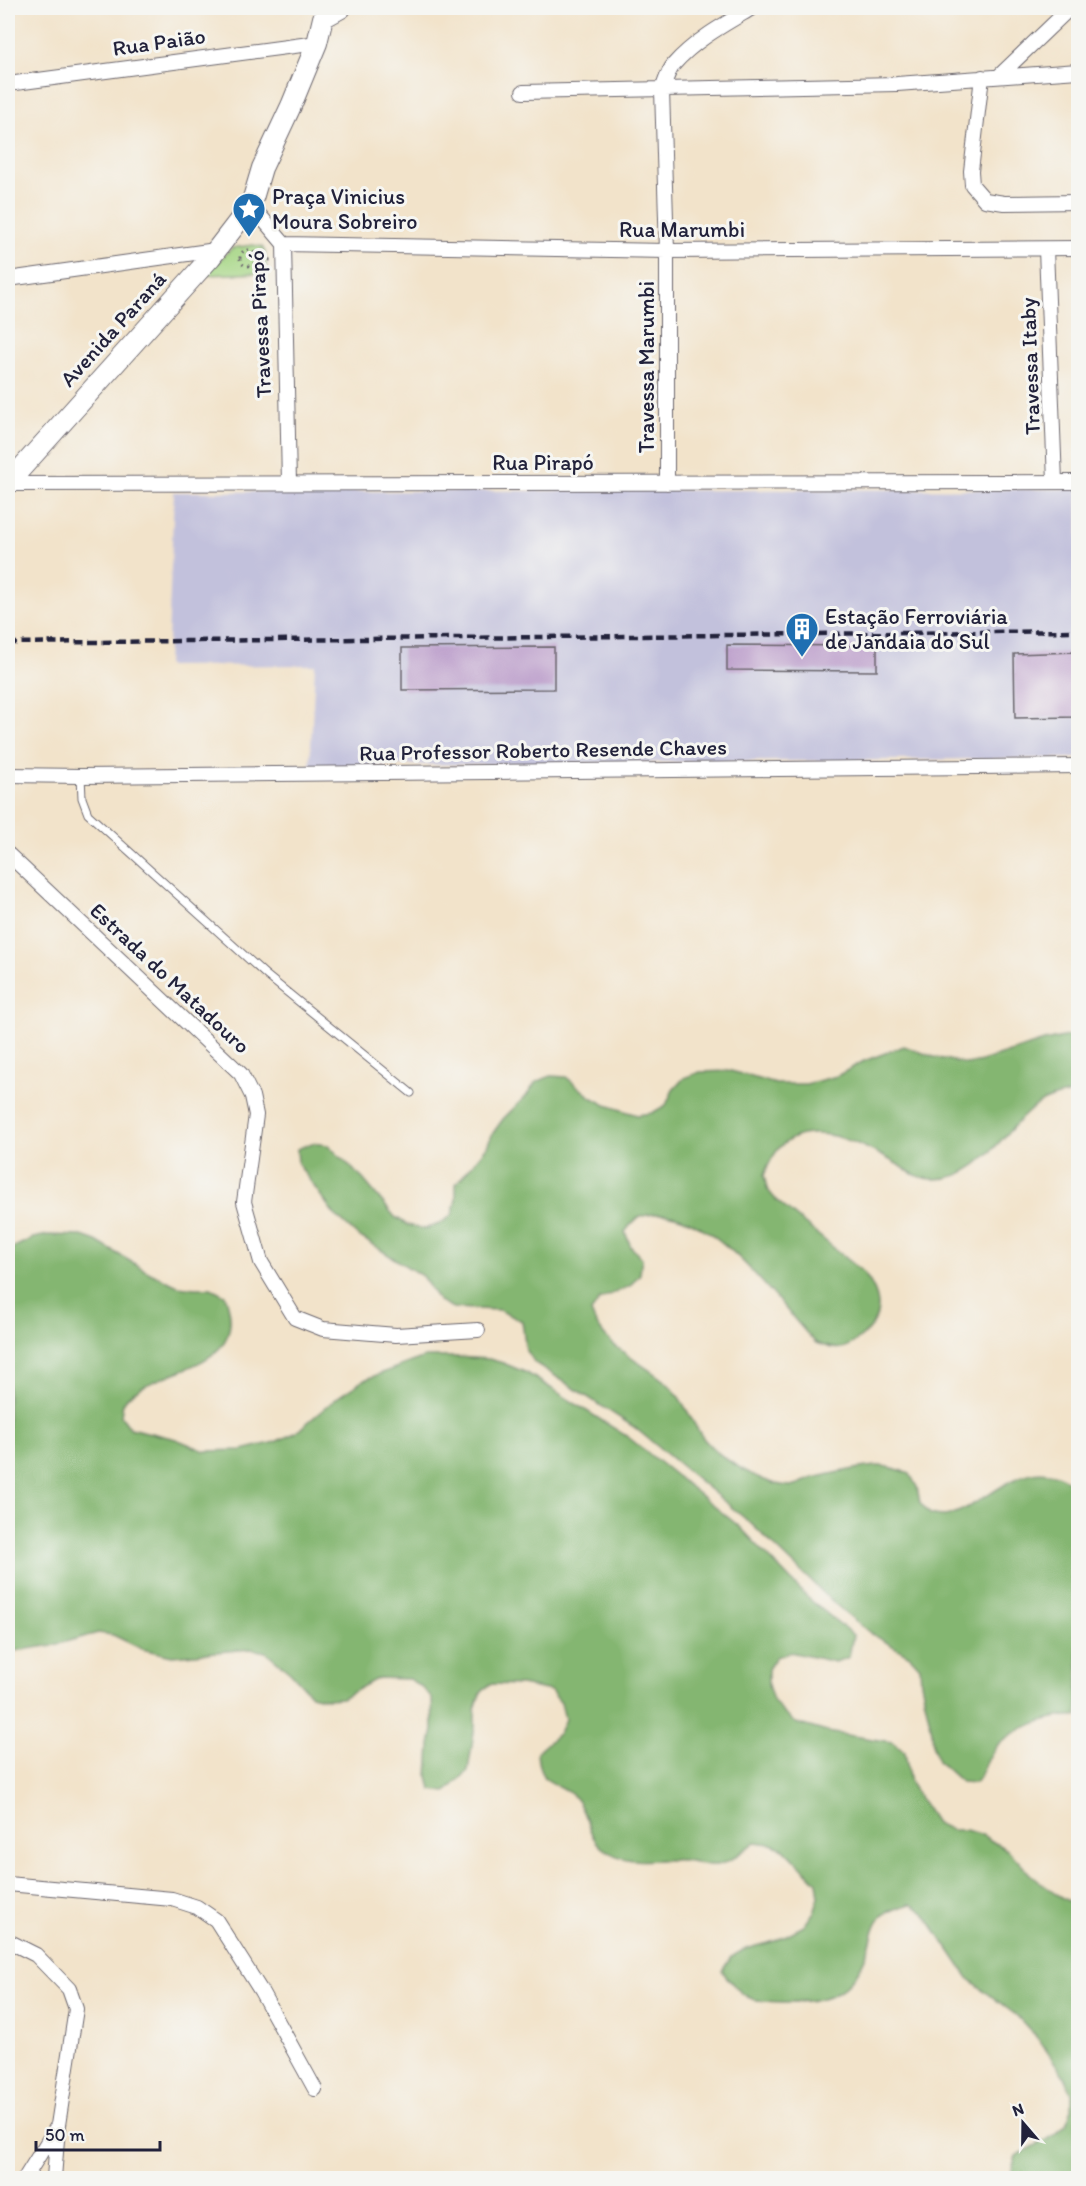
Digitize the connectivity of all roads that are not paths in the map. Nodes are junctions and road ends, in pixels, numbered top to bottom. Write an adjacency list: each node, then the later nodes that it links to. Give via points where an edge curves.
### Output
1 (341, 8): 4 (street)
2 (752, 8): 10 (street, via 687,52 672,66)
3 (1070, 8): 7 (street)
4 (324, 13): 5 (street)
5 (317, 43): 9 (street, Rua Paião); 13 (street, via 262,168)
6 (1078, 71): 7 (street)
7 (999, 76): 8 (street)
8 (982, 77): 10 (street, via 897,84); 12 (street, via 970,171 972,185 985,200 1004,203)
9 (8, 84)
10 (662, 90): 11 (street); 18 (street, Travessa Marumbi)
11 (523, 92)
12 (1078, 201)
13 (251, 205): 14 (street, Travessa Pirapó); 17 (street, Avenida Paraná)
14 (285, 244): 18 (street, Rua Marumbi); 23 (street, Travessa Pirapó)
15 (1078, 248): 16 (street, Rua Marumbi)
16 (1046, 249): 18 (street, Rua Marumbi); 20 (street, Travessa Itaby)
17 (216, 250): 19 (street); 22 (street, Avenida Paraná)
18 (667, 251): 24 (street, Travessa Marumbi)
19 (8, 279)
20 (1055, 482): 21 (street, Rua Pirapó); 24 (street, Rua Pirapó)
21 (1078, 482)
22 (8, 483): 23 (street, Rua Pirapó)
23 (289, 483): 24 (street, Rua Pirapó)
24 (667, 483)
25 (1078, 766): 27 (street, Rua Professor Roberto Resende Chaves)
26 (8, 775): 27 (street, Rua Professor Roberto Resende Chaves)
27 (81, 776): 29 (lane, via 82,798 88,813 266,975)
28 (8, 855): 30 (street, Estrada do Matadouro, via 241,1074 256,1114 244,1202 261,1262 295,1318 323,1329 396,1335)
29 (411, 1093)
30 (478, 1330)
31 (8, 1884): 33 (street, via 172,1899 197,1907 216,1920)
32 (8, 1941): 34 (street, via 36,1955 69,1989 76,2009)
33 (315, 2089)
34 (58, 2125): 35 (street); 36 (street)
35 (25, 2178)
36 (54, 2178)

